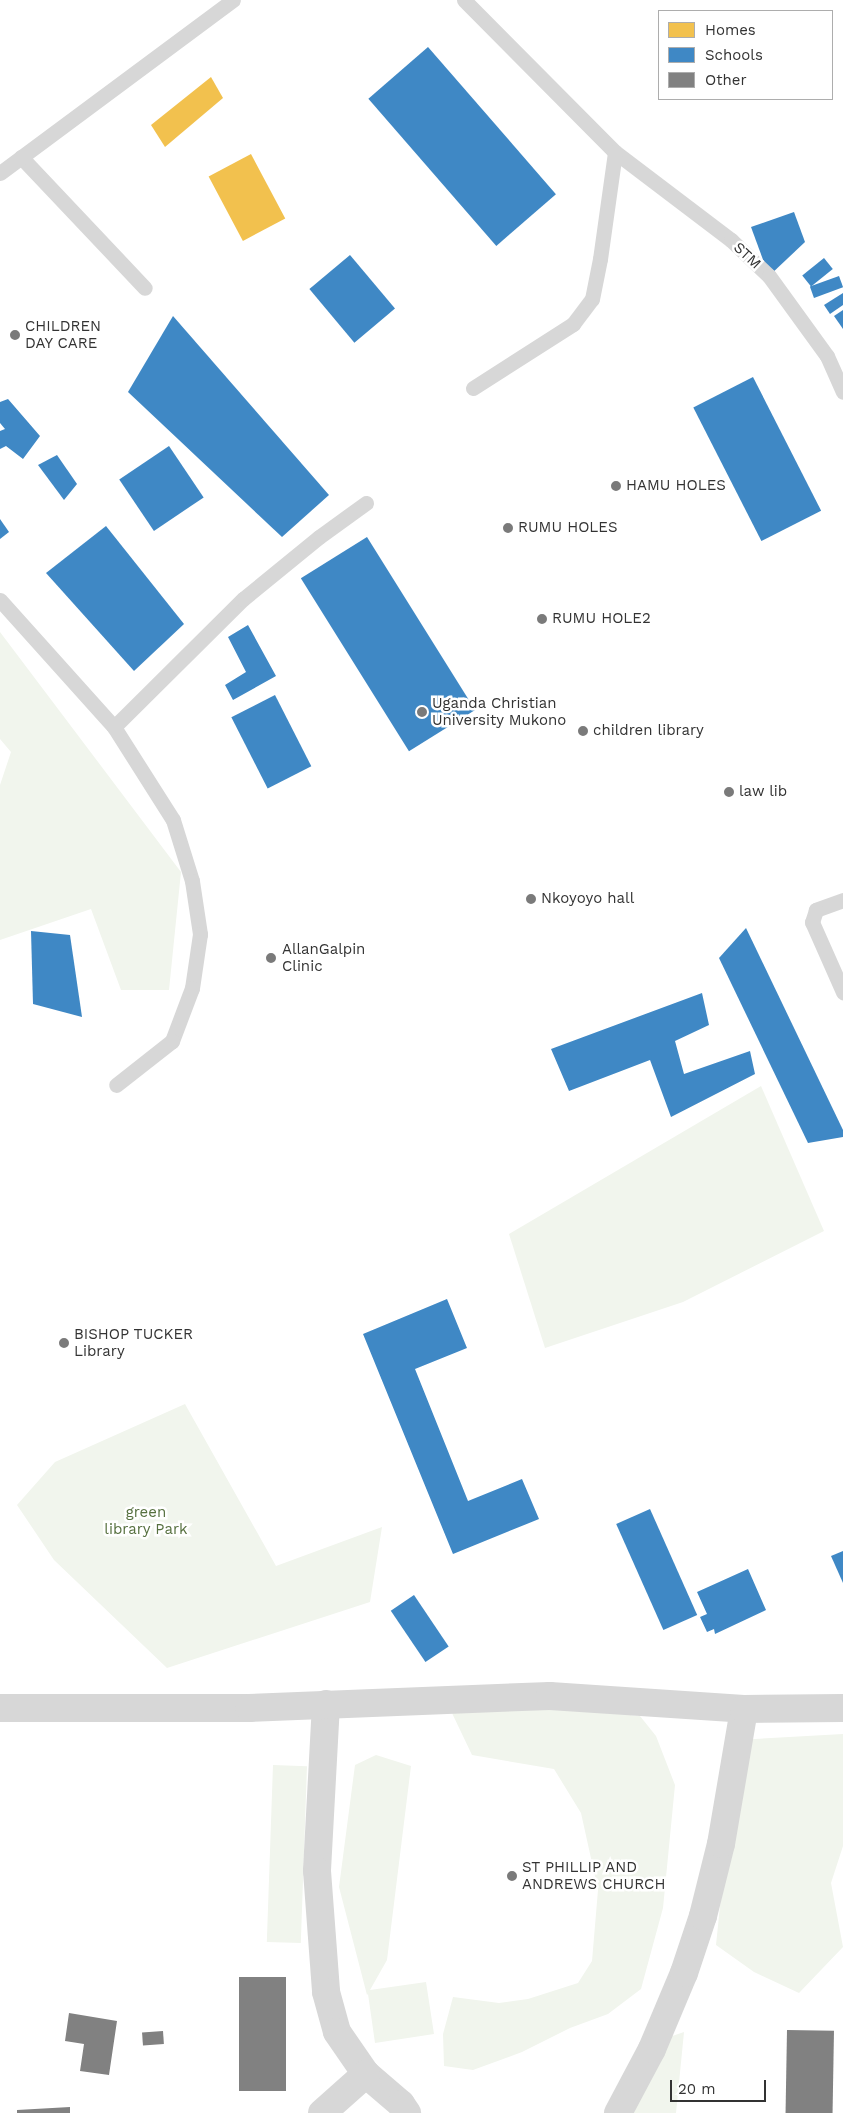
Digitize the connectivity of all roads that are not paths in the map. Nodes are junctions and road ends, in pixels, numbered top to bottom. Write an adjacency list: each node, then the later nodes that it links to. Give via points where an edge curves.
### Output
1 (233, 0): 4 (lane)
2 (464, 0): 3 (lane, STM)
3 (615, 152): 7 (lane, via 592,299 573,324); 8 (lane, STM, via 731,240 769,276 827,356)
4 (21, 157): 5 (lane); 6 (lane)
5 (0, 173)
6 (145, 288)
7 (473, 388)
8 (843, 392)
9 (366, 503): 11 (lane, via 243,598)
10 (0, 600): 11 (lane)
11 (114, 727): 14 (lane, via 173,820 192,881 200,934 192,988 172,1041)
12 (843, 900): 13 (lane, via 816,910 812,922)
13 (843, 992)
14 (116, 1085)
15 (326, 1704): 16 (street, via 249,1708); 18 (street, via 550,1696); 19 (street, via 316,1871 326,1992 337,2032)
16 (0, 1708)
17 (843, 1708): 18 (street)
18 (744, 1709): 22 (street, via 721,1844 703,1916 684,1974 652,2049)
19 (366, 2074): 20 (street); 21 (street)
20 (322, 2113)
21 (407, 2113)
22 (618, 2113)

